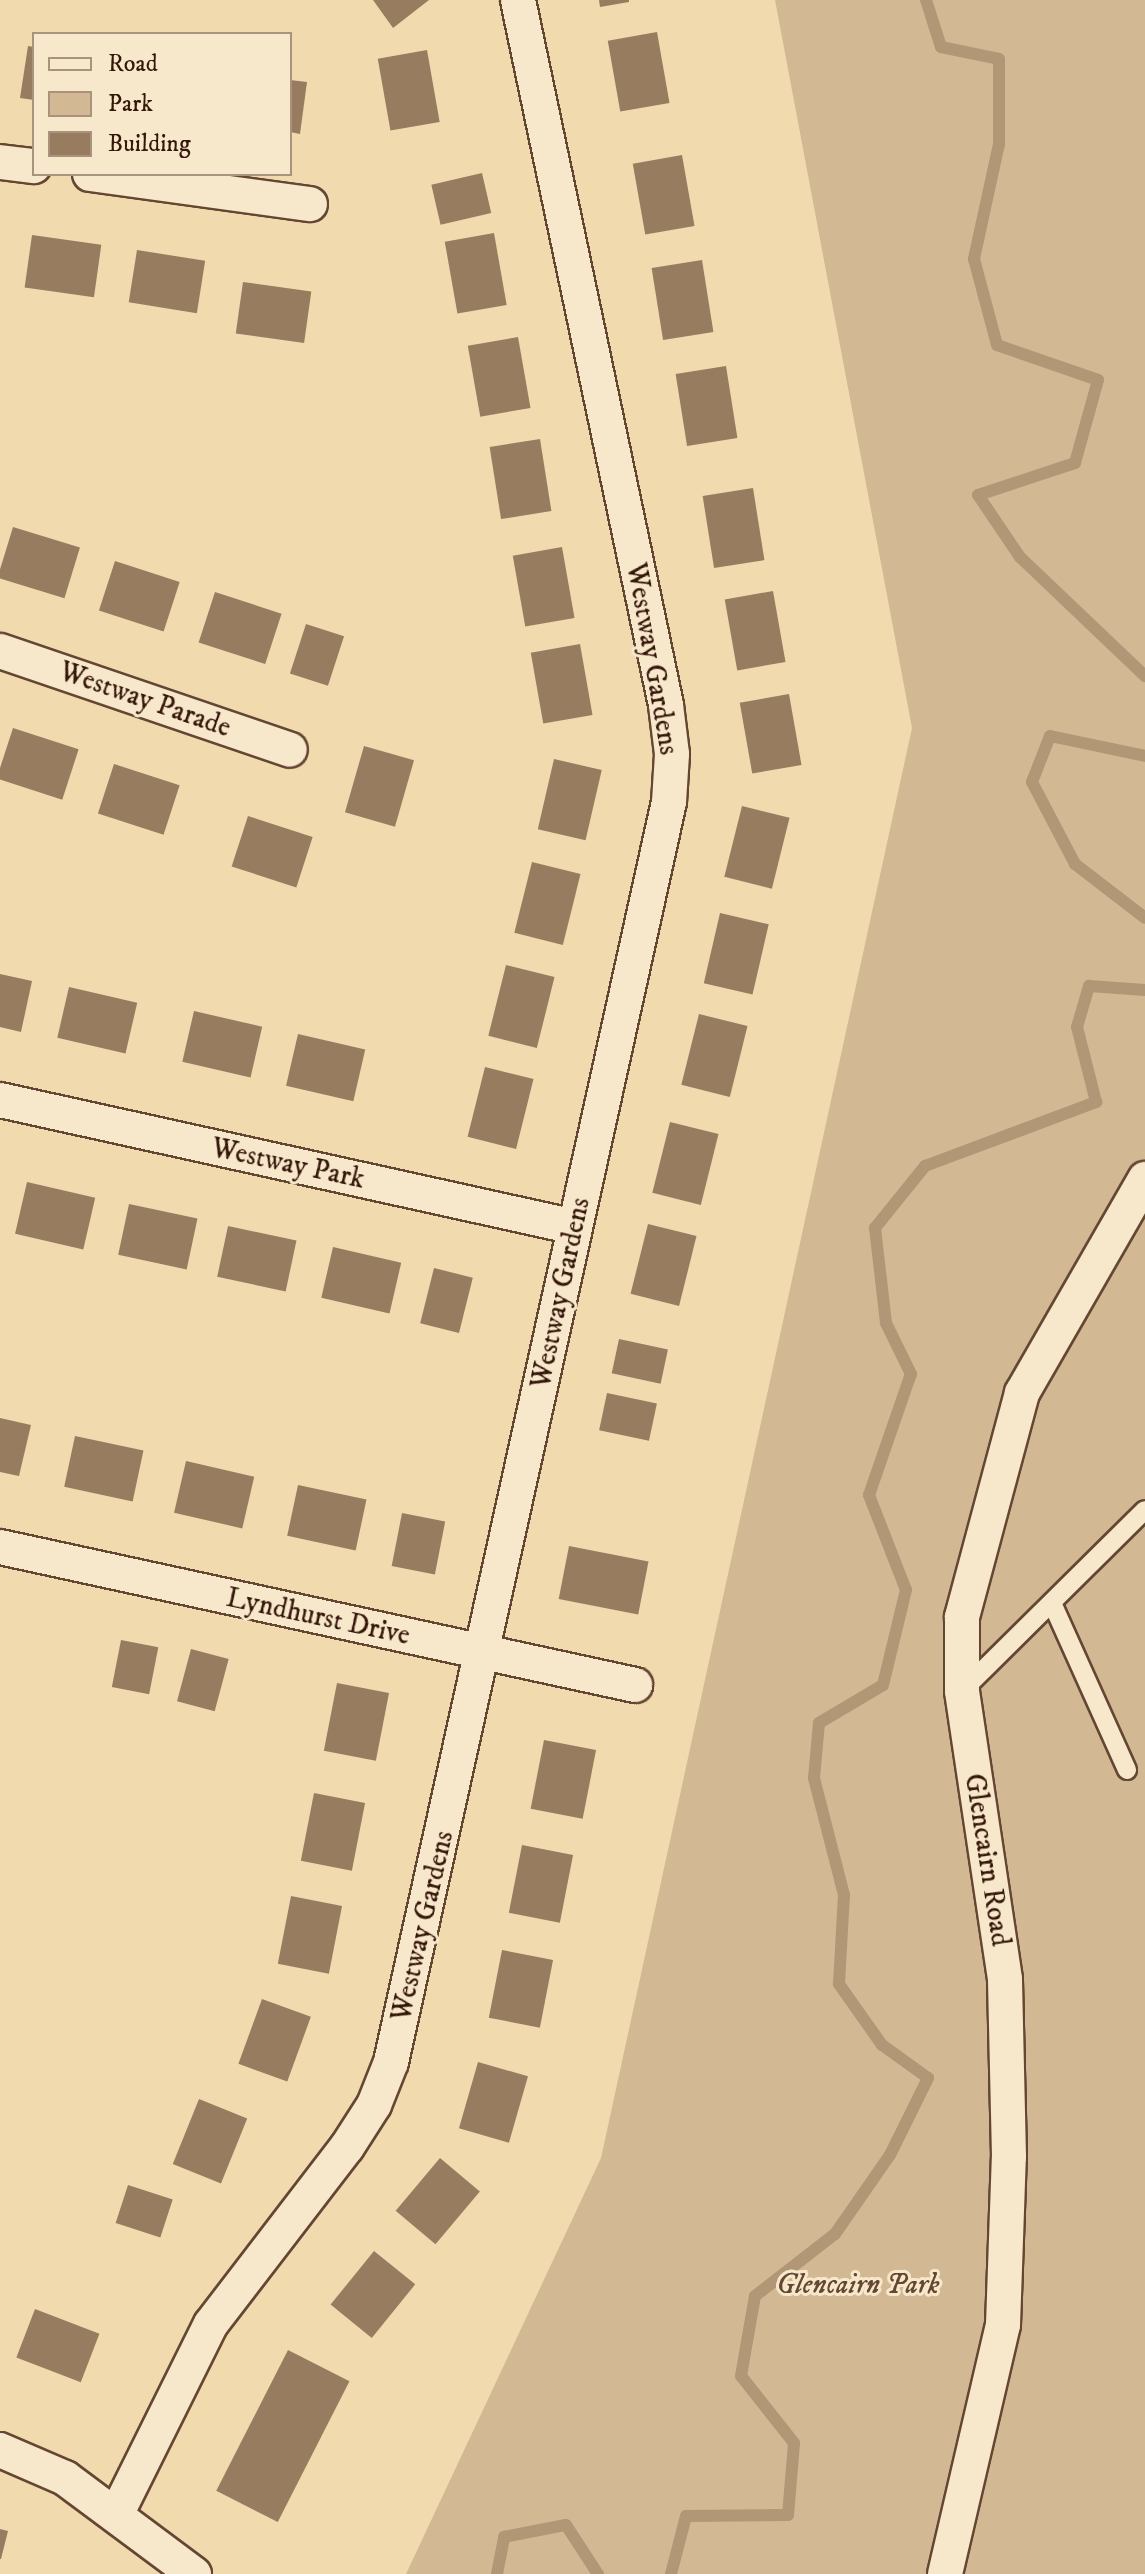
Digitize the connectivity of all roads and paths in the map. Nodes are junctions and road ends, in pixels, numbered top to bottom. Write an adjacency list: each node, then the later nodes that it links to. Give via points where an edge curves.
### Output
1 (518, 0): 10 (street, Westway Gardens, via 672,754 669,802)
2 (0, 162): 3 (street)
3 (32, 166)
4 (105, 176): 5 (street)
5 (310, 204)
6 (0, 651): 7 (street, Westway Parade)
7 (290, 750)
8 (0, 1100): 10 (street, Westway Park)
9 (1145, 1179): 16 (street, Glencairn Road, via 1022,1393 962,1617)
10 (575, 1227): 14 (street, Westway Gardens)
11 (1145, 1510): 13 (lane)
12 (0, 1547): 14 (street, Lyndhurst Drive)
13 (1052, 1603): 16 (lane); 17 (lane)
14 (483, 1653): 15 (street, Lyndhurst Drive); 19 (street, Westway Gardens, via 406,2008 374,2105 211,2324)
15 (635, 1685)
16 (962, 1691): 21 (street, Glencairn Road, via 1005,1979 1009,2157 1003,2325)
17 (1127, 1770)
18 (0, 2450): 19 (street, via 53,2472)
19 (116, 2515): 20 (street)
20 (194, 2574)
21 (945, 2574)

